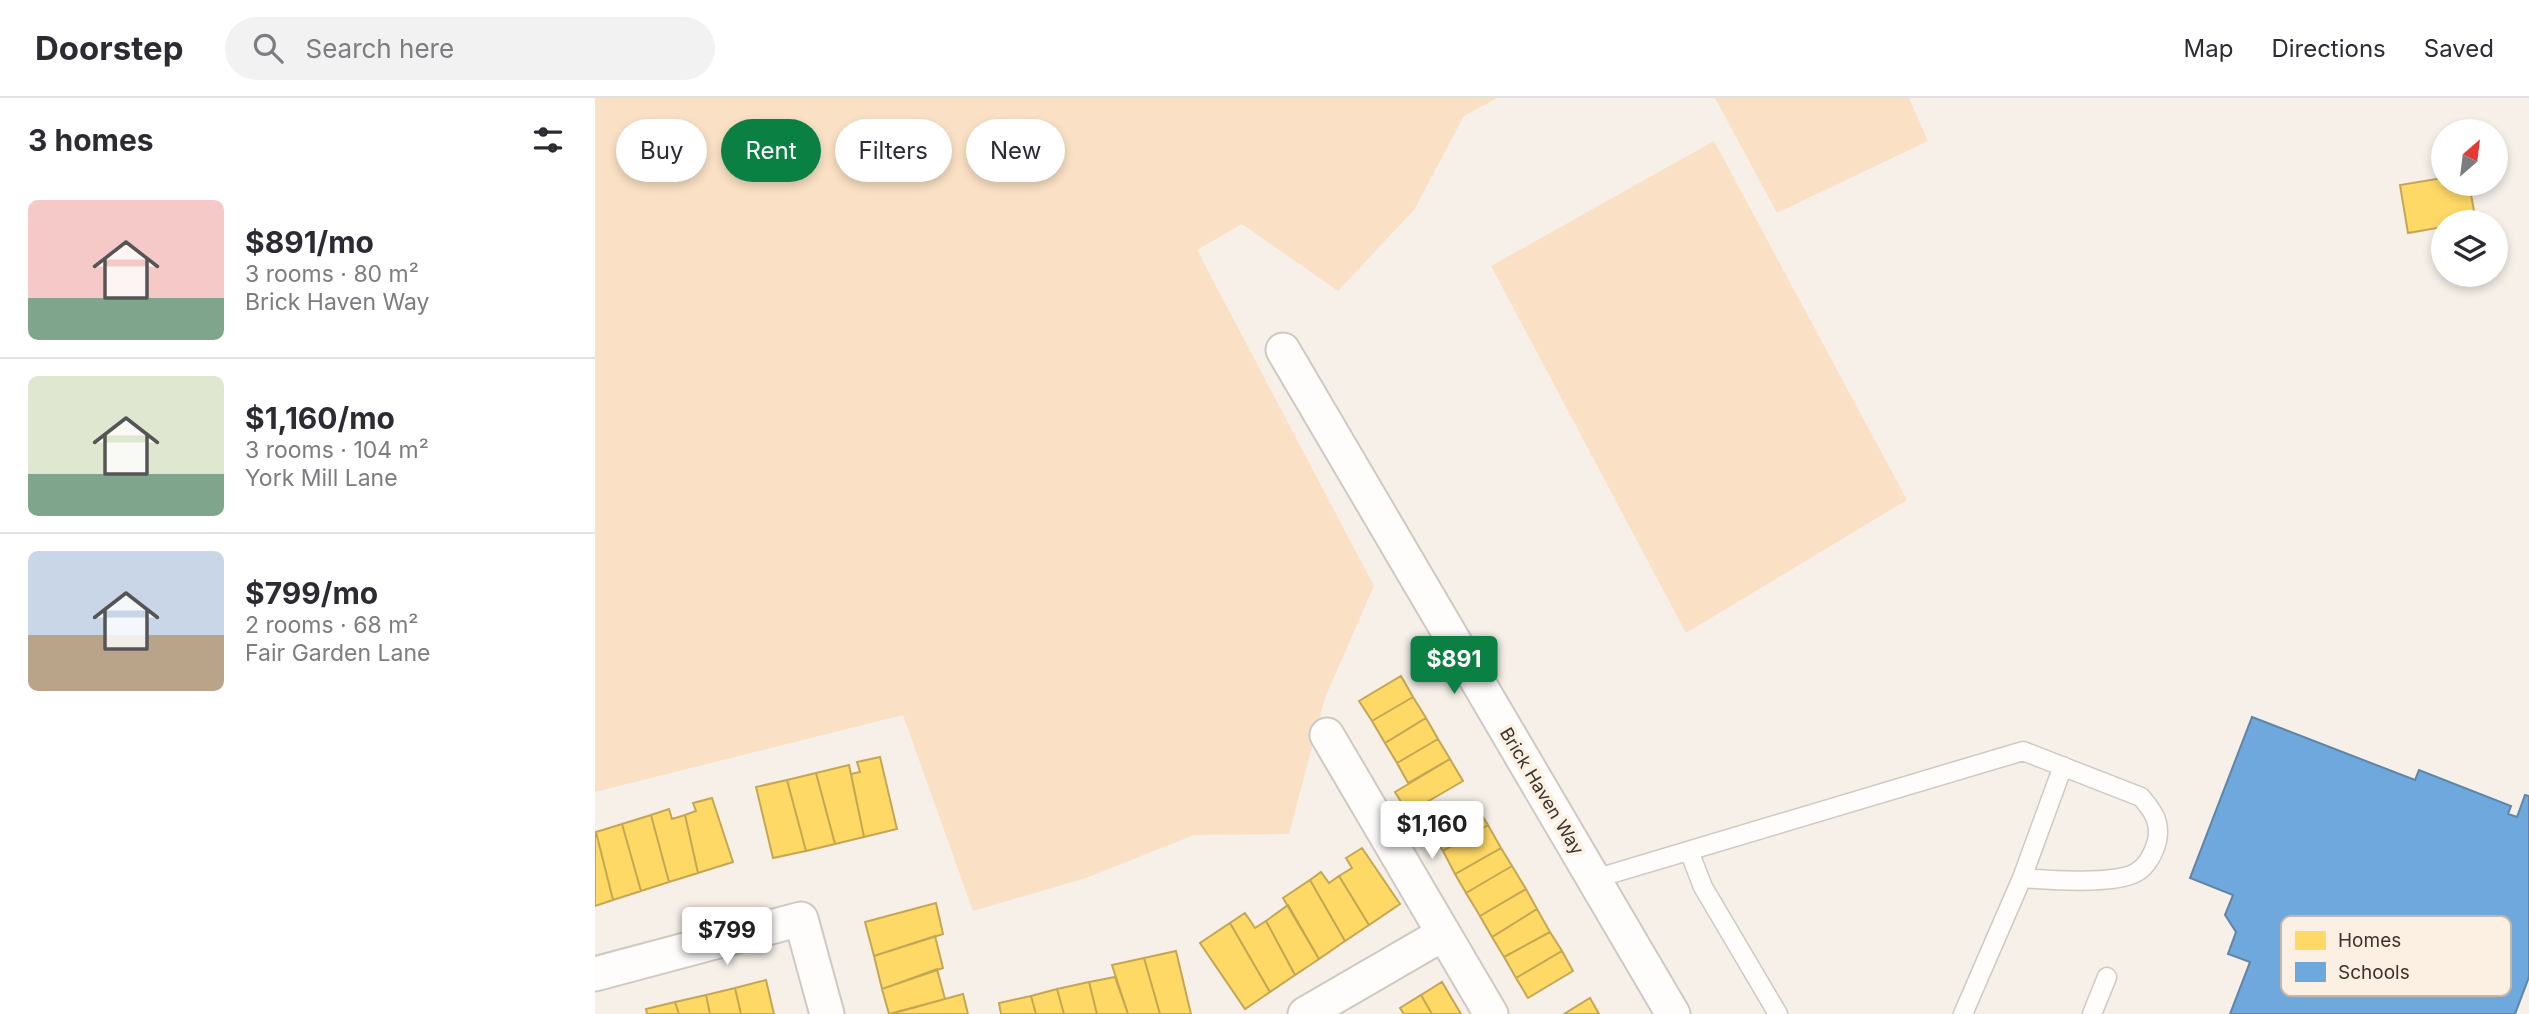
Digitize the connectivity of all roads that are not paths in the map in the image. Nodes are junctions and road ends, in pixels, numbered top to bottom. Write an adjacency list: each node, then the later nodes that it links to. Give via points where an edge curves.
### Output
1 (1283, 351): 6 (street, Brick Haven Way)
2 (1327, 735): 7 (street)
3 (2063, 766): 4 (lane, via 2023,751); 5 (lane); 5 (lane, via 2141,797 2154,811 2159,829 2155,848 2135,874 2075,880)
4 (1689, 851): 6 (lane); 14 (lane, via 1703,887)
5 (2022, 878): 15 (lane)
6 (1594, 879): 13 (street, Brick Haven Way)
7 (1443, 933): 11 (street); 12 (street)
8 (595, 974): 10 (street, via 801,919)
9 (2107, 977): 16 (lane)
10 (827, 1014)
11 (1305, 1014)
12 (1491, 1014)
13 (1673, 1014)
14 (1779, 1014)
15 (1963, 1014)
16 (2092, 1014)

